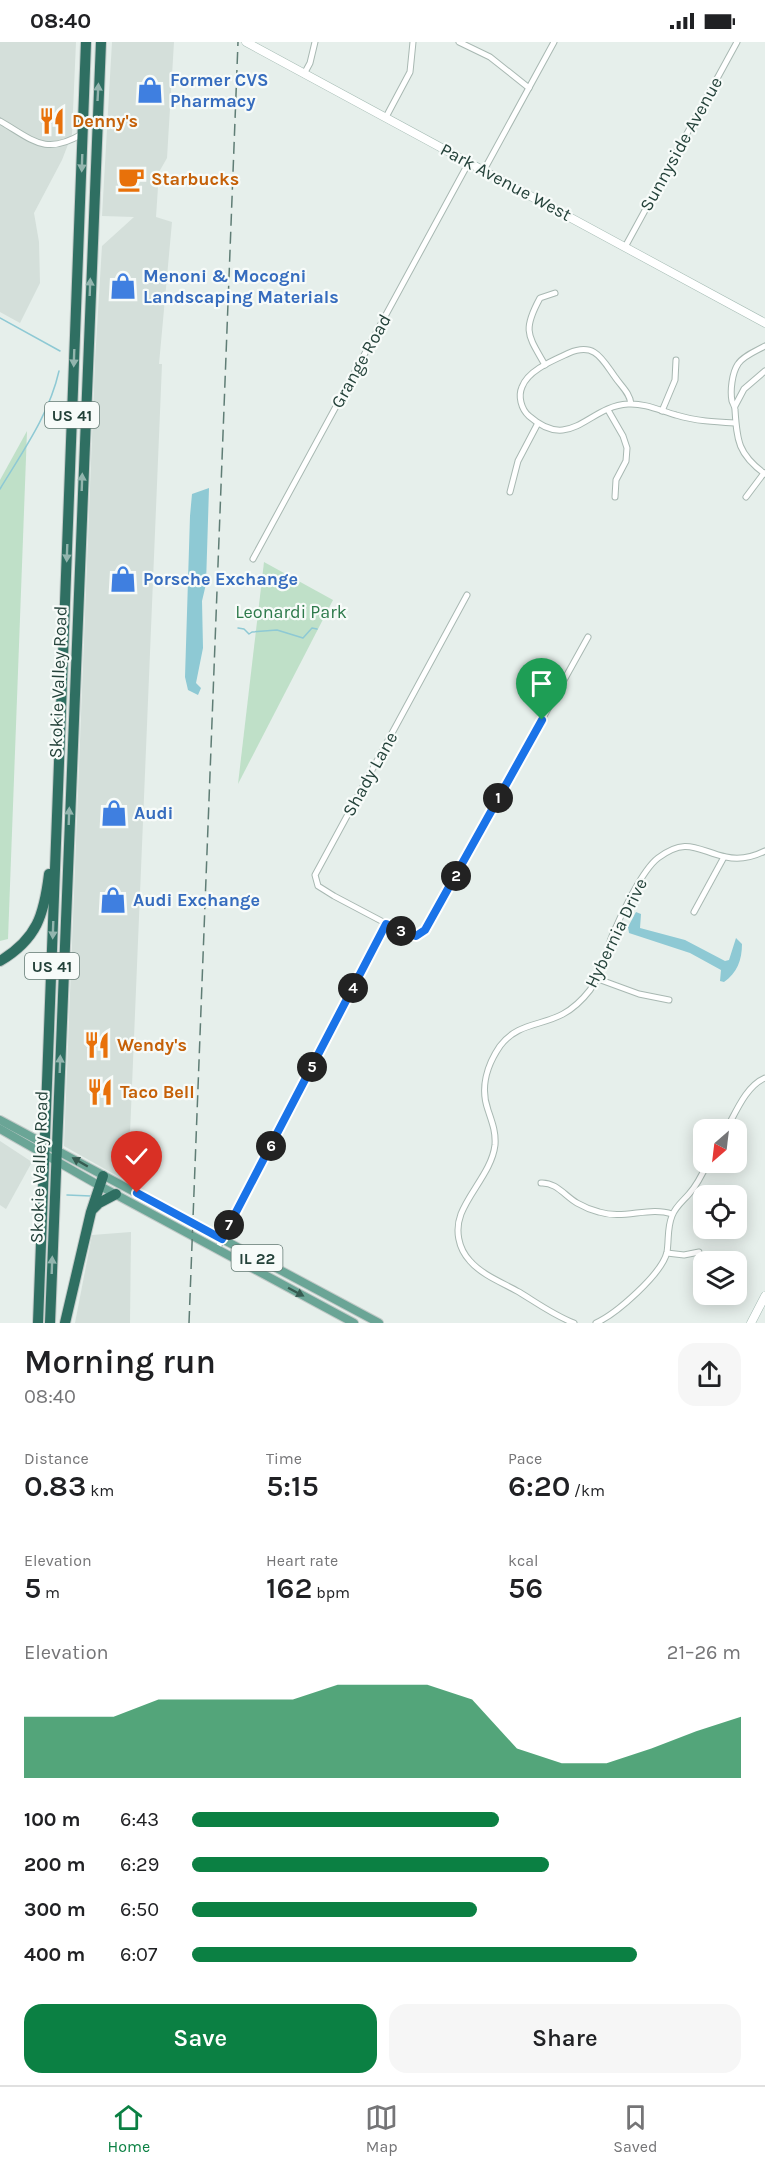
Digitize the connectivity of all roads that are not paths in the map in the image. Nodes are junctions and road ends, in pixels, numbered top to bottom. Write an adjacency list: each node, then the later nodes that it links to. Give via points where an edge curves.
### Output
1 (86, 42): 13 (highway, Skokie Valley Road / US 41)
2 (100, 42): 51 (highway, Skokie Valley Road / US 41, one-way to 2)
3 (246, 42): 9 (street, Park Avenue West)
4 (315, 42): 9 (street)
5 (413, 42): 11 (street, via 410,72)
6 (459, 42): 10 (street, via 490,57)
7 (554, 42): 10 (street)
8 (737, 42): 16 (street, Sunnyside Avenue)
9 (304, 74): 11 (street, Park Avenue West)
10 (529, 88): 15 (street)
11 (386, 117): 14 (street, Park Avenue West)
12 (0, 122): 13 (street, via 44,146 69,142)
13 (83, 134): 38 (highway, Skokie Valley Road / US 41, one-way to 38)
14 (469, 162): 15 (street, Park Avenue West); 35 (street, Grange Road)
15 (484, 170): 16 (street, Park Avenue West)
16 (625, 247): 18 (street, Park Avenue West)
17 (555, 293): 21 (street, via 540,298 529,322 530,338)
18 (765, 323)
19 (765, 346): 23 (street, via 739,362)
20 (676, 360): 28 (street, via 675,380)
21 (545, 365): 25 (street, via 578,350 597,354 629,395); 29 (street, via 528,377 521,390 525,412)
22 (765, 371): 24 (street)
23 (732, 385): 24 (street); 26 (street)
24 (744, 389): 26 (street)
25 (631, 404): 27 (street); 28 (street)
26 (735, 406): 30 (street)
27 (608, 410): 29 (street, via 562,431); 33 (street, via 627,448 626,461 616,480)
28 (662, 411): 30 (street, via 695,420)
29 (538, 423): 32 (street, via 518,460)
30 (735, 423): 31 (street, via 740,448)
31 (765, 474): 34 (street)
32 (510, 492)
33 (615, 497)
34 (746, 497)
35 (252, 559)
36 (467, 595): 42 (street, Shady Lane, via 315,875 318,886)
37 (588, 637): 42 (street, Shady Lane, via 425,930 416,936)
38 (59, 787): 43 (highway, via 42,915 21,946); 50 (highway, Skokie Valley Road / US 41, one-way to 50)
39 (765, 851): 40 (street, Hybernia Drive, via 748,858)
40 (724, 857): 41 (street); 44 (street, Hybernia Drive, via 695,847 678,848 655,860 614,932)
41 (694, 912)
42 (386, 924): 59 (street)
43 (0, 961)
44 (598, 979): 45 (street, via 639,994); 69 (street, Hybernia Drive, via 582,1000 564,1014 522,1028 500,1047 484,1089 495,1145 459,1220 460,1242 471,1262)
45 (669, 999)
46 (765, 1078): 47 (street, via 747,1093)
47 (732, 1119)
48 (0, 1120): 50 (main road)
49 (0, 1129): 50 (main road)
50 (44, 1149): 51 (main road, IL 22); 52 (main road, IL 22); 64 (highway, Skokie Valley Road / US 41)
51 (56, 1149): 52 (highway, Skokie Valley Road / US 41); 54 (main road, IL 22, one-way to 51)
52 (56, 1162): 54 (main road, IL 22); 65 (highway, Skokie Valley Road / US 41, one-way to 52)
53 (702, 1173): 58 (street)
54 (102, 1181): 56 (main road, IL 22); 57 (highway); 59 (main road, IL 22)
55 (541, 1182): 58 (street, via 601,1213 628,1215 661,1210)
56 (116, 1194): 57 (highway); 60 (main road, IL 22)
57 (91, 1212): 66 (highway)
58 (672, 1214): 61 (street)
59 (222, 1239): 60 (street); 68 (main road, IL 22)
60 (217, 1249): 67 (main road, IL 22, one-way to 67)
61 (667, 1253): 62 (street); 70 (street, via 656,1272 615,1311)
62 (693, 1253)
63 (765, 1296): 71 (street)
64 (38, 1323)
65 (50, 1323)
66 (65, 1323)
67 (354, 1323)
68 (379, 1323)
69 (574, 1323)
70 (596, 1323)
71 (751, 1323)

